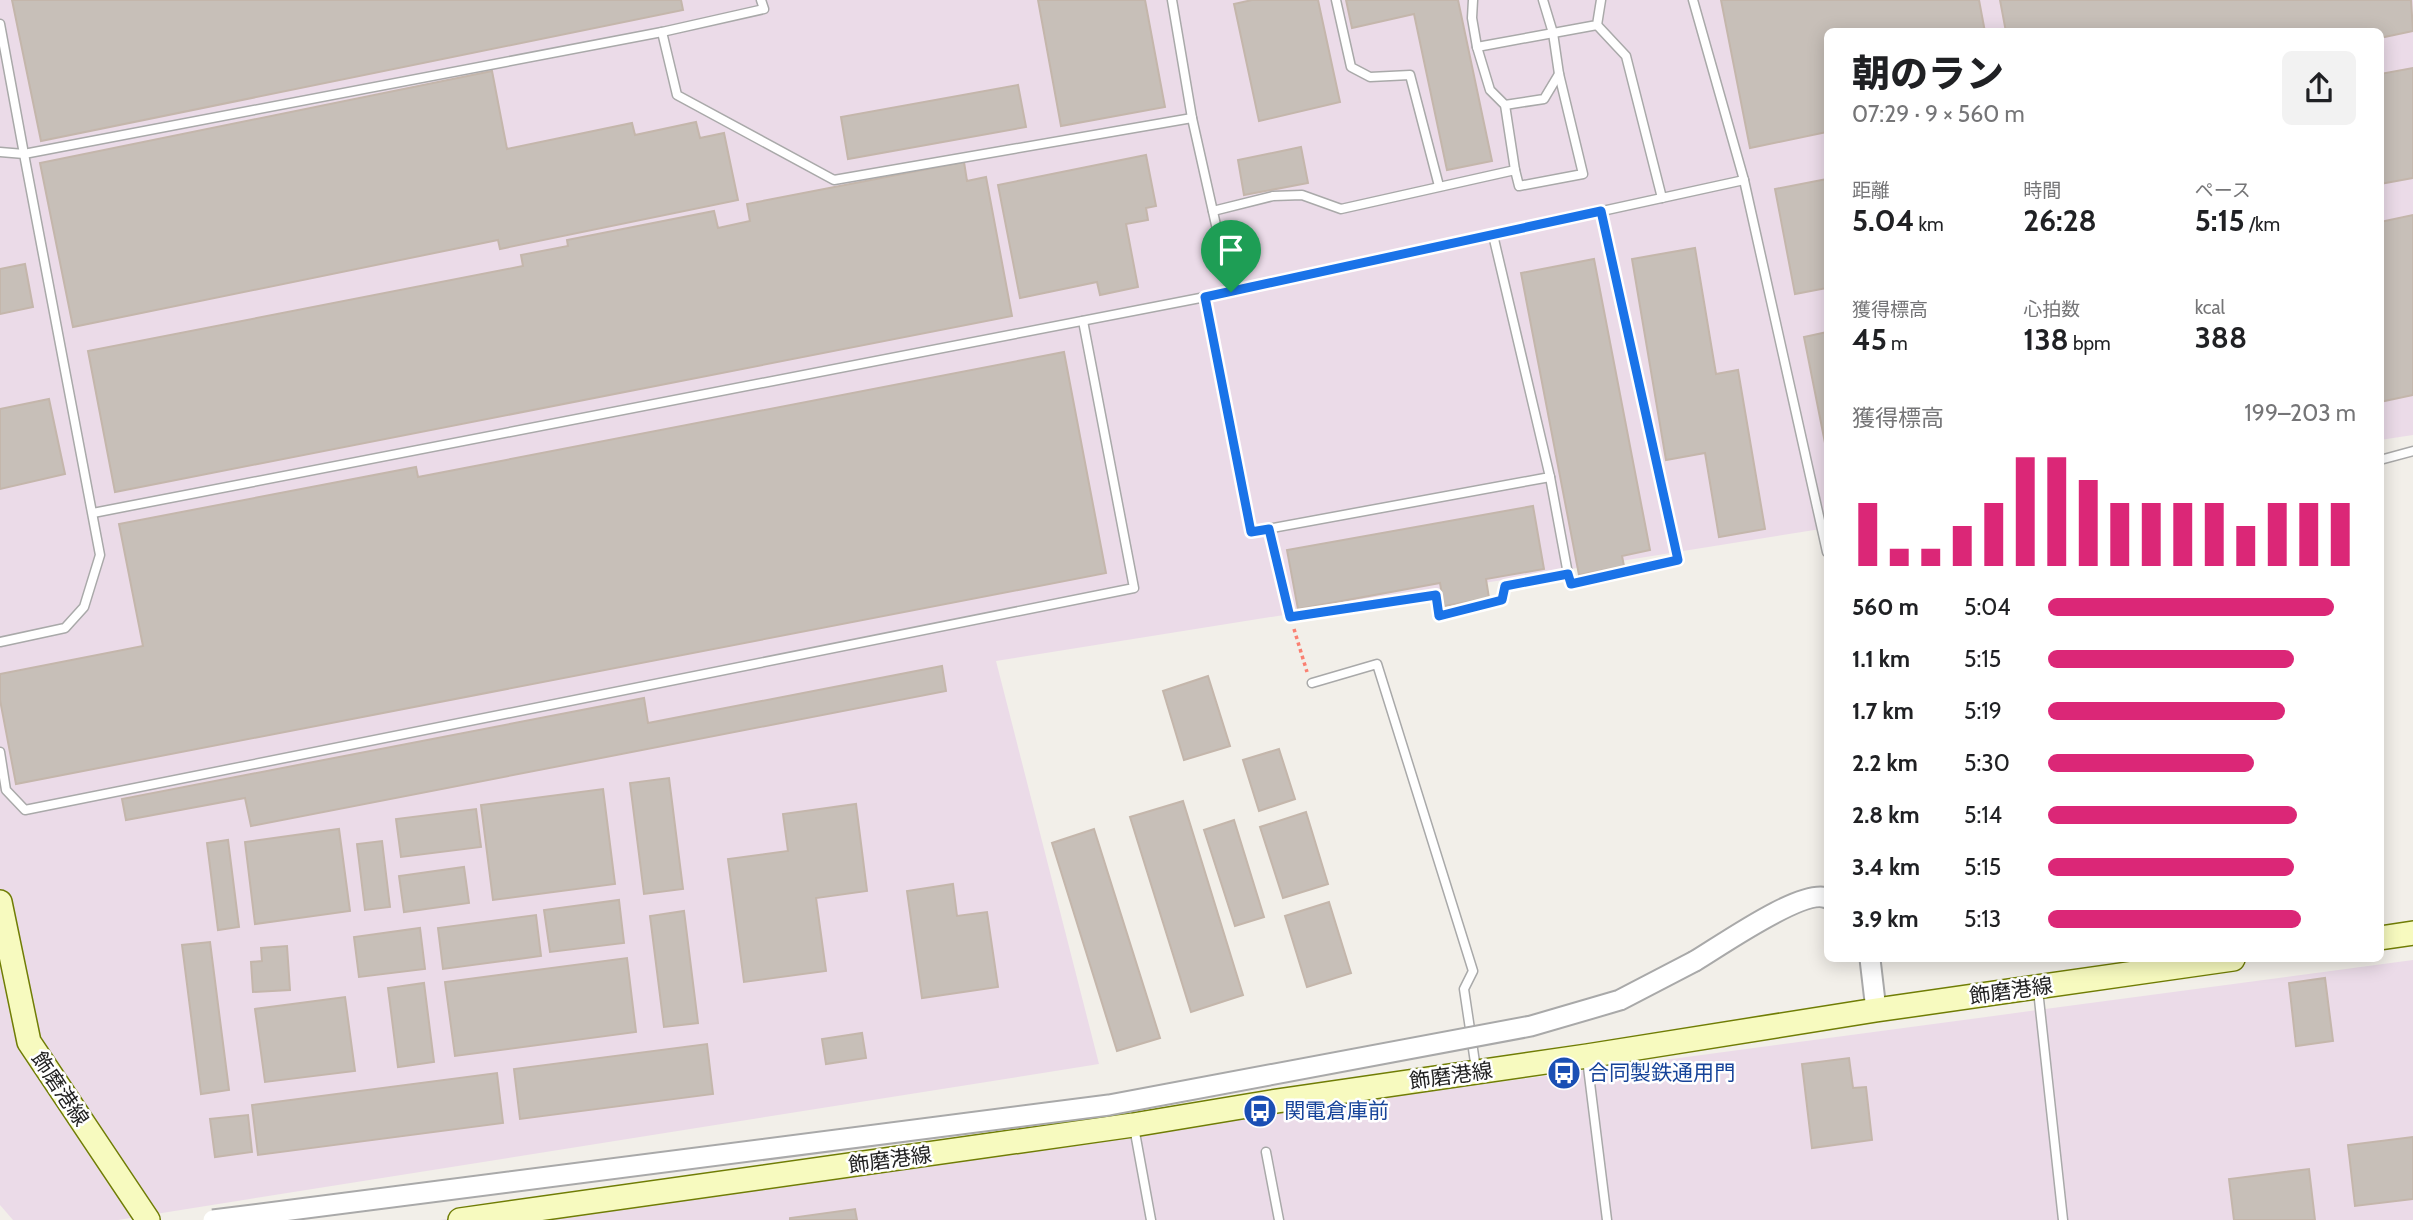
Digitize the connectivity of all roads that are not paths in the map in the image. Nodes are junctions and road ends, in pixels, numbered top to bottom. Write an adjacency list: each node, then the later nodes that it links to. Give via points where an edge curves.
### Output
1 (761, 0): 10 (lane, via 764,9)
2 (1172, 0): 15 (lane)
3 (1336, 0): 20 (lane, via 1351,67 1370,77 1410,75)
4 (1473, 0): 12 (lane)
5 (1543, 0): 11 (lane)
6 (1601, 0): 9 (lane)
7 (1693, 0): 19 (lane)
8 (0, 24): 17 (lane)
9 (1597, 25): 11 (lane); 21 (lane, via 1626,56)
10 (662, 32): 15 (lane, via 677,95 834,180); 17 (lane)
11 (1553, 33): 12 (lane); 13 (lane)
12 (1477, 47): 14 (lane, via 1490,90)
13 (1559, 74): 14 (lane, via 1544,99); 18 (lane, via 1583,174 1519,186)
14 (1505, 105): 18 (lane)
15 (1192, 118): 22 (lane)
16 (0, 152): 17 (lane)
17 (24, 154): 31 (lane)
18 (1515, 170): 20 (lane)
19 (1744, 180): 21 (lane); 33 (lane)
20 (1439, 186): 22 (lane, via 1342,209 1302,195)
21 (1662, 198): 23 (lane)
22 (1213, 211): 25 (lane)
23 (1601, 211): 24 (lane); 34 (lane, via 1678,560 1571,584)
24 (1493, 235): 25 (lane); 30 (lane)
25 (1231, 292): 26 (lane)
26 (1205, 297): 27 (lane); 32 (lane, via 1251,532)
27 (1083, 321): 31 (lane); 37 (lane, via 1134,588 25,810 6,790)
28 (2413, 451): 29 (lane)
29 (2384, 459)
30 (1550, 477): 32 (lane); 34 (lane)
31 (93, 513): 35 (lane, via 100,555 84,607 65,628)
32 (1269, 529): 34 (lane, via 1290,617 1436,595 1439,616 1502,600 1505,586)
33 (1824, 539)
34 (1568, 574)
35 (0, 642)
36 (1310, 679): 47 (lane, via 1377,664 1473,971 1464,989)
37 (0, 752)
38 (1824, 897): 51 (street, bridge, via 1800,900 1777,911 1620,1000 1531,1026 1109,1105)
39 (0, 902): 50 (main road, 飾磨港線, via 29,1042)
40 (2413, 933): 41 (main road)
41 (2384, 937)
42 (1870, 962): 45 (street)
43 (2212, 962): 44 (main road, 飾磨港線)
44 (2038, 987): 45 (main road, 飾磨港線); 56 (lane)
45 (1876, 1010): 46 (main road, 飾磨港線)
46 (1587, 1056): 47 (main road, 飾磨港線); 55 (lane)
47 (1476, 1072): 48 (main road, 飾磨港線)
48 (1133, 1125): 52 (main road, 飾磨港線); 53 (lane)
49 (1266, 1152): 54 (lane)
50 (148, 1220)
51 (214, 1220)
52 (460, 1220)
53 (1151, 1220)
54 (1279, 1220)
55 (1607, 1220)
56 (2063, 1220)

